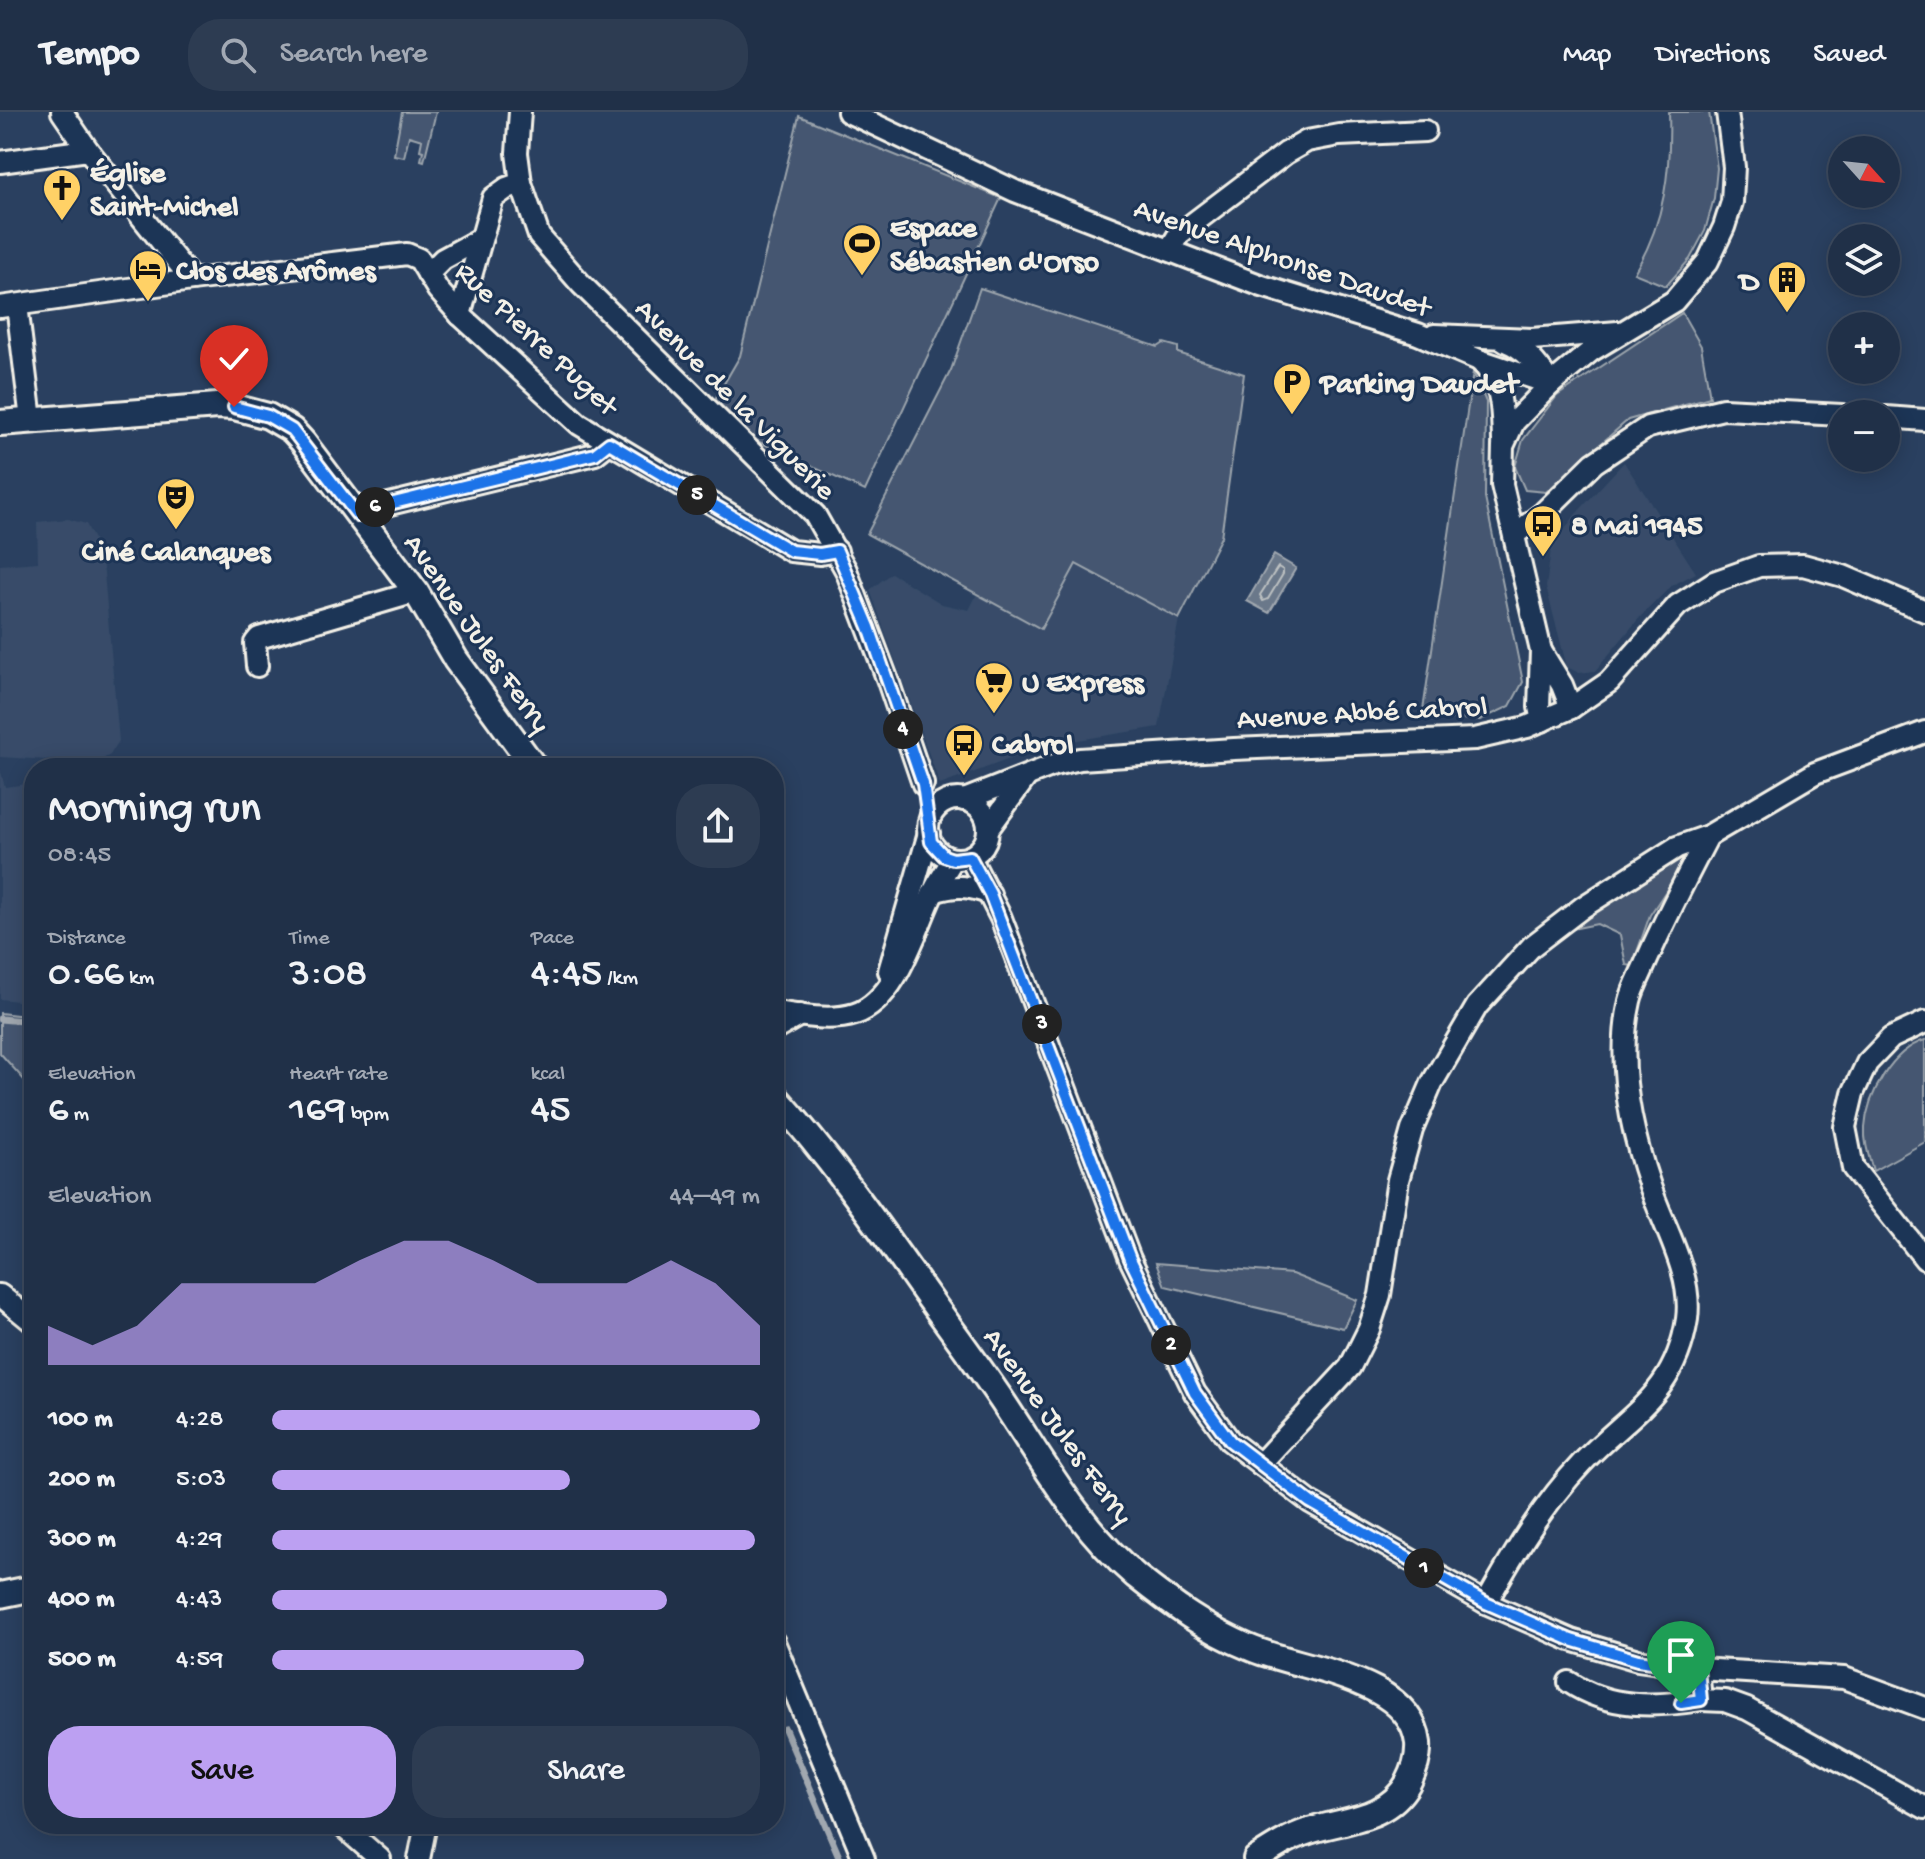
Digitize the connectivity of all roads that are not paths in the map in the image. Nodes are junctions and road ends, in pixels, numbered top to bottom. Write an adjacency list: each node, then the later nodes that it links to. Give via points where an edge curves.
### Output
1 (62, 112): 6 (street)
2 (520, 112): 8 (street, Avenue de la Viguerie)
3 (848, 112): 10 (street, Avenue Alphonse Daudet, via 1015,191)
4 (1727, 112): 15 (street, via 1732,202 1718,243 1674,301)
5 (1425, 131): 10 (street, via 1307,141 1179,234)
6 (88, 150): 7 (street); 12 (street)
7 (0, 162)
8 (521, 183): 9 (street, via 493,198); 29 (street, Avenue de la Viguerie, via 539,236 815,515)
9 (480, 239): 11 (street); 14 (street)
10 (1169, 250): 16 (street, Avenue Alphonse Daudet, via 1262,286)
11 (423, 266): 12 (street, via 407,254); 14 (street, Rue Pierre Puget)
12 (192, 280): 13 (street)
13 (9, 306): 22 (street)
14 (460, 315): 25 (street, Rue Pierre Puget, via 579,424)
15 (1624, 331): 17 (street); 19 (street)
16 (1418, 334): 17 (street); 18 (street, Avenue Alphonse Daudet)
17 (1498, 338): 19 (street, via 1521,348)
18 (1479, 360): 19 (street, Avenue Alphonse Daudet); 26 (street, via 1497,384)
19 (1551, 384): 26 (street, via 1520,414)
20 (1828, 414): 28 (street, via 1723,409 1648,427 1594,463)
21 (1900, 418): 23 (street)
22 (31, 420): 24 (street); 27 (street, Avenue Jules Ferry, via 217,406 257,412 280,422 303,442)
23 (1925, 420)
24 (0, 423)
25 (609, 443): 27 (street, via 595,454); 29 (street, Rue Pierre Puget, via 791,551)
26 (1503, 446): 28 (street, via 1502,485)
27 (358, 516): 30 (street, Avenue Jules Ferry)
28 (1514, 535): 32 (street)
29 (837, 551): 39 (street, Avenue de la Viguerie)
30 (416, 592): 33 (street, via 259,638); 37 (street, Avenue Jules Ferry, via 456,660)
31 (1925, 611): 34 (street, Avenue Abbé Cabrol, via 1830,572 1803,565 1759,566 1714,582 1678,605 1609,682)
32 (1541, 651): 34 (street); 35 (street)
33 (257, 666)
34 (1571, 708): 35 (street, Avenue Abbé Cabrol)
35 (1542, 721): 38 (street, Avenue Abbé Cabrol, via 1475,739 1080,759)
36 (1925, 732): 43 (street, via 1815,773)
37 (528, 758)
38 (1028, 774): 40 (street, Avenue Abbé Cabrol); 42 (street)
39 (923, 784): 40 (street, via 940,796); 41 (street, Avenue de la Viguerie)
40 (959, 800): 41 (street, via 939,806); 42 (street, via 978,807)
41 (929, 828): 44 (street, via 937,850); 47 (street, Avenue de la Viguerie)
42 (988, 829): 44 (street, via 984,846)
43 (1708, 836): 56 (street, via 1677,847 1583,907 1532,946 1477,1006 1432,1083 1412,1130 1369,1329 1350,1367); 59 (street, via 1630,999 1624,1047 1631,1124 1685,1278 1687,1318 1678,1353 1642,1410 1583,1462 1542,1511)
44 (961, 858): 45 (street); 46 (street)
45 (933, 892): 46 (street, via 961,886); 47 (street, via 906,959)
46 (990, 894): 56 (street, via 1130,1259 1195,1393 1230,1441)
47 (884, 990): 49 (street, via 867,1009 853,1015)
48 (784, 1013): 49 (street)
49 (800, 1015): 51 (street)
50 (1925, 1022): 53 (street, via 1891,1038 1867,1063 1845,1127 1853,1168)
51 (784, 1024)
52 (784, 1106): 71 (street, Avenue Jules Ferry, via 847,1181 1058,1487 1112,1553 1215,1632 1250,1649 1374,1689 1410,1720 1419,1756 1401,1795 1367,1817 1305,1832)
53 (1925, 1259)
54 (0, 1295): 55 (street)
55 (24, 1315)
56 (1260, 1464): 59 (street, via 1310,1502)
57 (24, 1590): 58 (street)
58 (0, 1595)
59 (1486, 1603): 61 (street, via 1571,1640 1638,1660)
60 (784, 1666): 70 (street)
61 (1698, 1669): 63 (street); 64 (street, via 1844,1678)
62 (1569, 1682): 63 (street, via 1609,1702)
63 (1701, 1700): 65 (street, via 1747,1709)
64 (1925, 1708)
65 (1925, 1808)
66 (351, 1834): 68 (street)
67 (424, 1834): 69 (street)
68 (380, 1859)
69 (419, 1859)
70 (864, 1859)
71 (1256, 1859)

